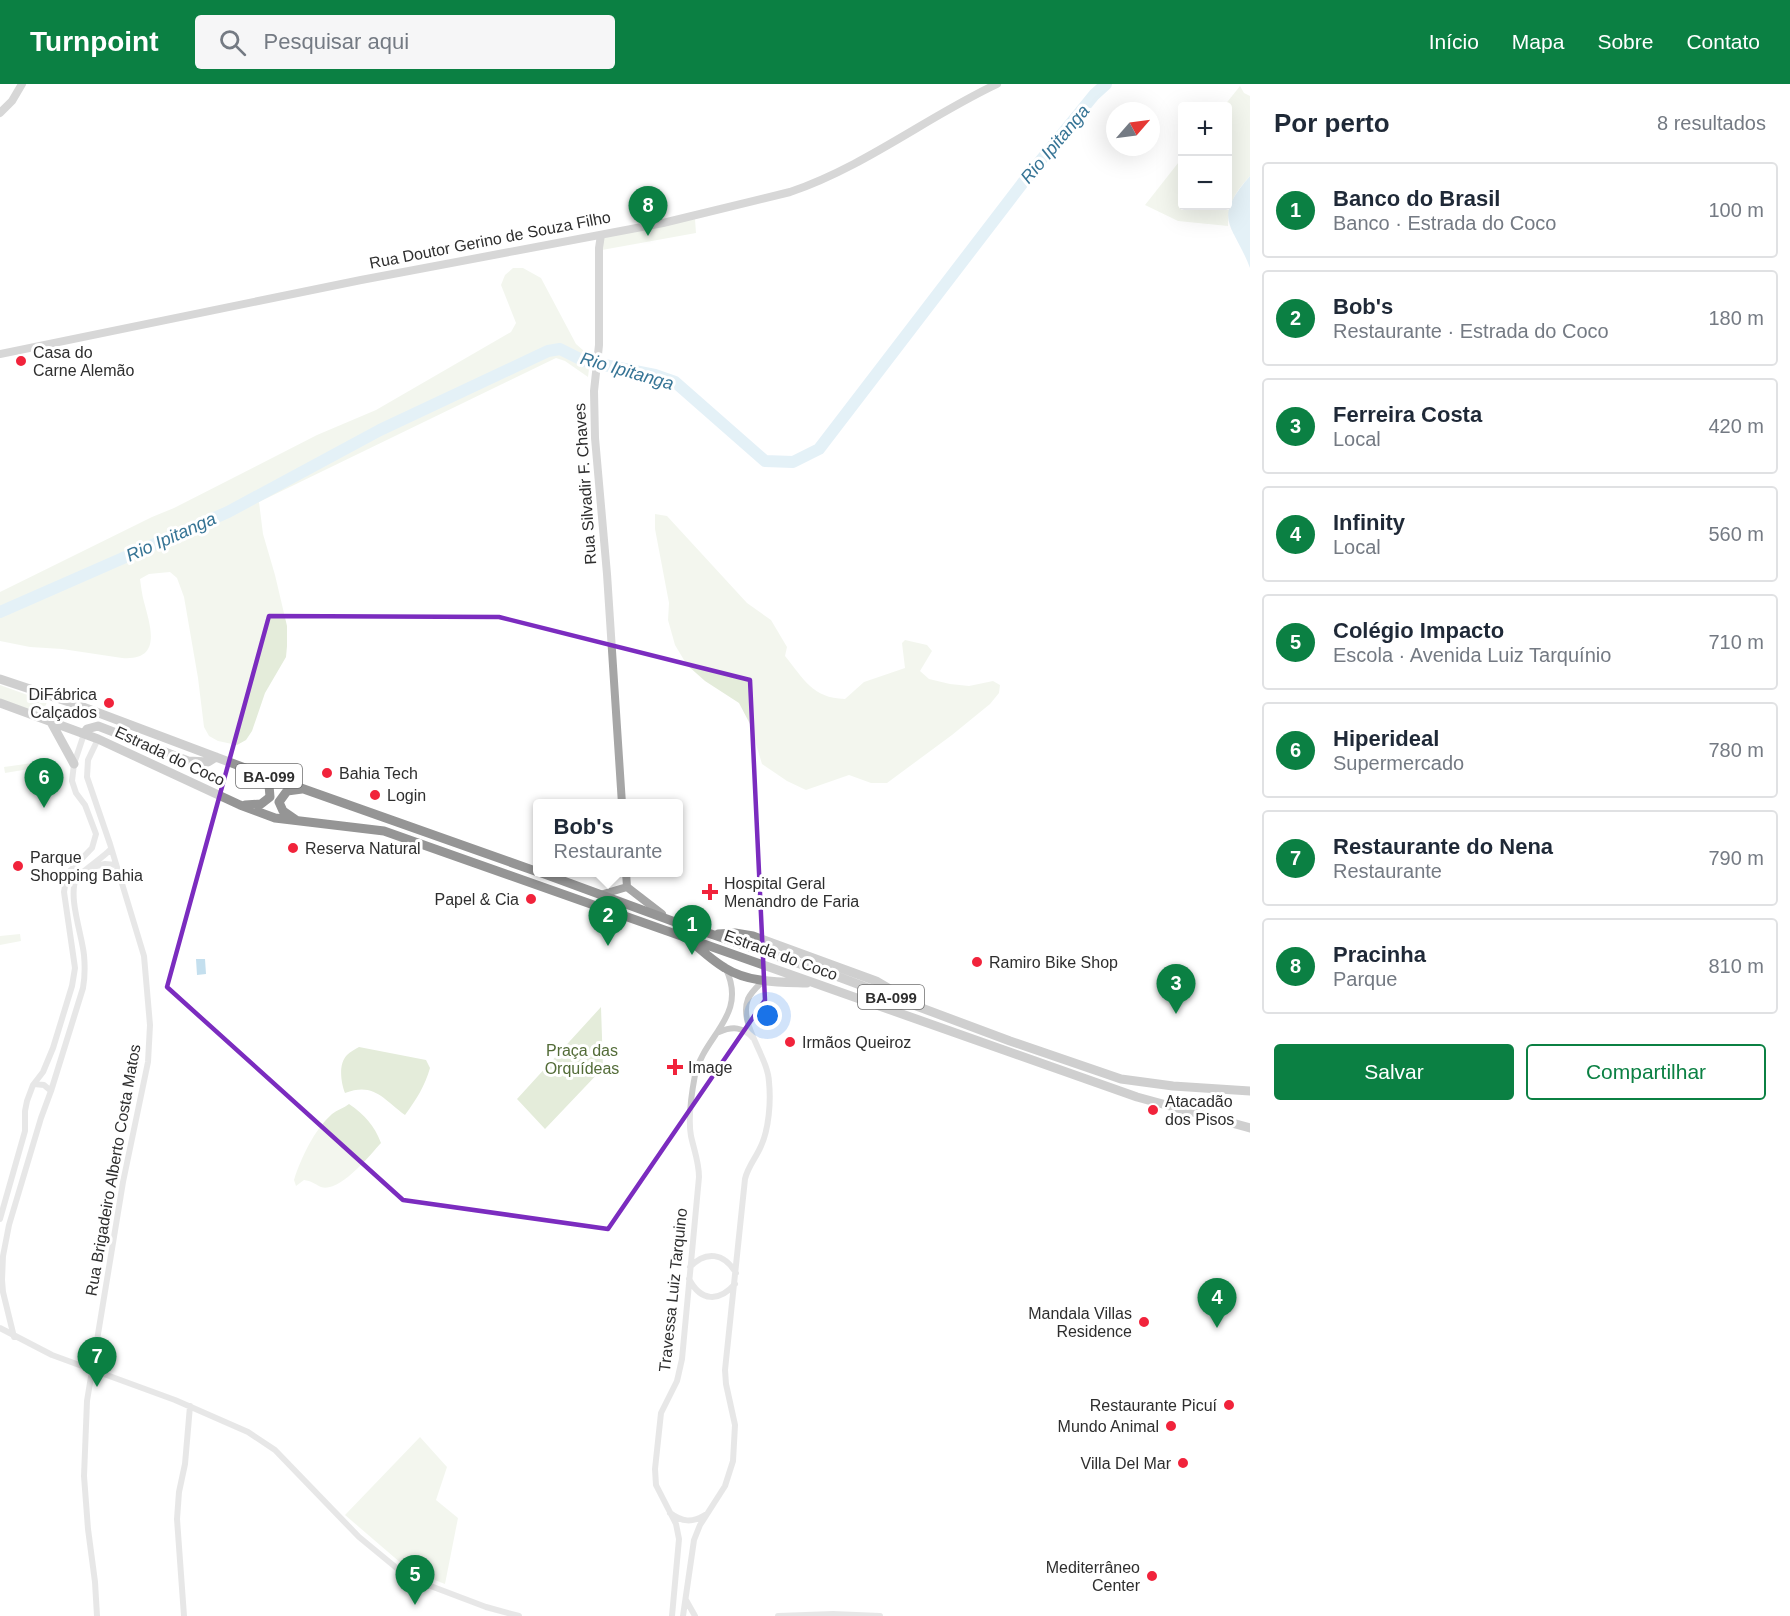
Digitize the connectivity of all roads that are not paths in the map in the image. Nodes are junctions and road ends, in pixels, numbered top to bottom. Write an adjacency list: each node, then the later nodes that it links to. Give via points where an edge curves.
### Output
1 (22, 84): 3 (main road)
2 (998, 84): 4 (main road, Rua Doutor Gerino de Souza Filho, via 810,185)
3 (0, 113)
4 (601, 235): 5 (main road, Rua Doutor Gerino de Souza Filho); 6 (main road, Rua Silvadir F. Chaves)
5 (589, 237): 6 (main road); 7 (main road, Rua Doutor Gerino de Souza Filho)
6 (599, 248): 21 (main road, Rua Silvadir F. Chaves, via 595,438)
7 (14, 352): 8 (main road, Rua Doutor Gerino de Souza Filho); 9 (main road)
8 (0, 354)
9 (0, 361)
10 (0, 679): 15 (highway, Estrada do Coco / BA-099)
11 (0, 703): 12 (highway, Estrada do Coco / BA-099)
12 (51, 722): 13 (highway, Estrada do Coco / BA-099); 16 (highway)
13 (84, 734): 14 (highway, Estrada do Coco / BA-099); 15 (highway, via 98,726 188,760 208,762); 16 (street)
14 (98, 739): 18 (street, via 88,760); 22 (highway, Estrada do Coco / BA-099)
15 (216, 757): 17 (highway, Estrada do Coco / BA-099)
16 (74, 764): 19 (street)
17 (254, 771): 20 (highway, Estrada do Coco / BA-099); 22 (highway, via 269,785 270,797 261,804)
18 (87, 777): 19 (street, via 81,773); 24 (street, Rua Brigadeiro Alberto Costa Matos)
19 (72, 778): 39 (street, via 96,834 95,842 67,873 64,892 75,968 53,1048)
20 (307, 789): 23 (highway, via 287,791 279,802 283,811); 27 (highway, Estrada do Coco / BA-099)
21 (622, 799)
22 (240, 805): 23 (highway, Estrada do Coco / BA-099)
23 (299, 822): 33 (highway, Estrada do Coco / BA-099, via 384,831)
24 (111, 849): 25 (street, Rua Brigadeiro Alberto Costa Matos); 26 (street)
25 (116, 865): 26 (street); 55 (street, Rua Brigadeiro Alberto Costa Matos, via 144,956 150,1024 148,1062 123,1182)
26 (91, 867): 40 (street, via 76,878 74,886 84,954 83,988)
27 (533, 870)
28 (551, 877): 31 (highway, Estrada do Coco / BA-099)
29 (626, 877): 30 (main road)
30 (627, 887): 31 (main road); 32 (main road, via 652,909)
31 (600, 895): 32 (highway, Estrada do Coco / BA-099)
32 (675, 922): 41 (highway, Estrada do Coco / BA-099, via 712,934 735,933 763,940 876,981 925,1009 1125,1080)
33 (685, 936): 34 (highway); 36 (highway, Estrada do Coco / BA-099)
34 (726, 969): 35 (highway); 37 (street, Travessa Luiz Tarquino, via 733,988 732,1000)
35 (763, 981): 36 (highway); 38 (street, via 747,1005)
36 (814, 983): 44 (highway, Estrada do Coco / BA-099, via 1137,1097)
37 (719, 1032): 38 (street, via 740,1028); 46 (street, Travessa Luiz Tarquino, via 695,1078 690,1129 699,1176)
38 (755, 1039): 47 (street, via 768,1075 768,1109 764,1140 745,1179)
39 (33, 1084): 40 (street, via 44,1085); 42 (street)
40 (51, 1091): 43 (street)
41 (1250, 1091)
42 (24, 1112): 43 (street, via 29,1117); 45 (street, via 25,1131)
43 (41, 1118): 48 (street, via 9,1225)
44 (1250, 1128)
45 (0, 1219)
46 (690, 1267): 47 (street, via 704,1256 714,1255 728,1262); 49 (street, Travessa Luiz Tarquino)
47 (736, 1274): 50 (street)
48 (1, 1278): 51 (street)
49 (689, 1279): 50 (street, via 700,1294 709,1297 722,1295); 57 (street, Travessa Luiz Tarquino, via 681,1365 662,1413 655,1469 656,1485)
50 (736, 1282): 58 (street, via 725,1370 735,1425 734,1452 725,1486)
51 (3, 1292): 52 (street); 54 (street)
52 (0, 1300)
53 (0, 1328): 54 (street)
54 (14, 1336): 55 (street)
55 (93, 1371): 56 (street); 63 (street, Rua Brigadeiro Alberto Costa Matos, via 87,1401 84,1476)
56 (190, 1406): 64 (street, via 177,1519); 65 (street, via 248,1432 275,1450 359,1537 399,1570 429,1586)
57 (670, 1512): 58 (street, via 686,1521); 59 (street, Travessa Luiz Tarquino)
58 (707, 1514): 60 (street)
59 (679, 1546): 60 (street, via 688,1544); 62 (street, Travessa Luiz Tarquino)
60 (691, 1554): 61 (street)
61 (685, 1600): 66 (street); 67 (street)
62 (671, 1615)
63 (97, 1616)
64 (184, 1616)
65 (519, 1616)
66 (683, 1616)
67 (695, 1616)
68 (778, 1616): 69 (street)
69 (880, 1616)

